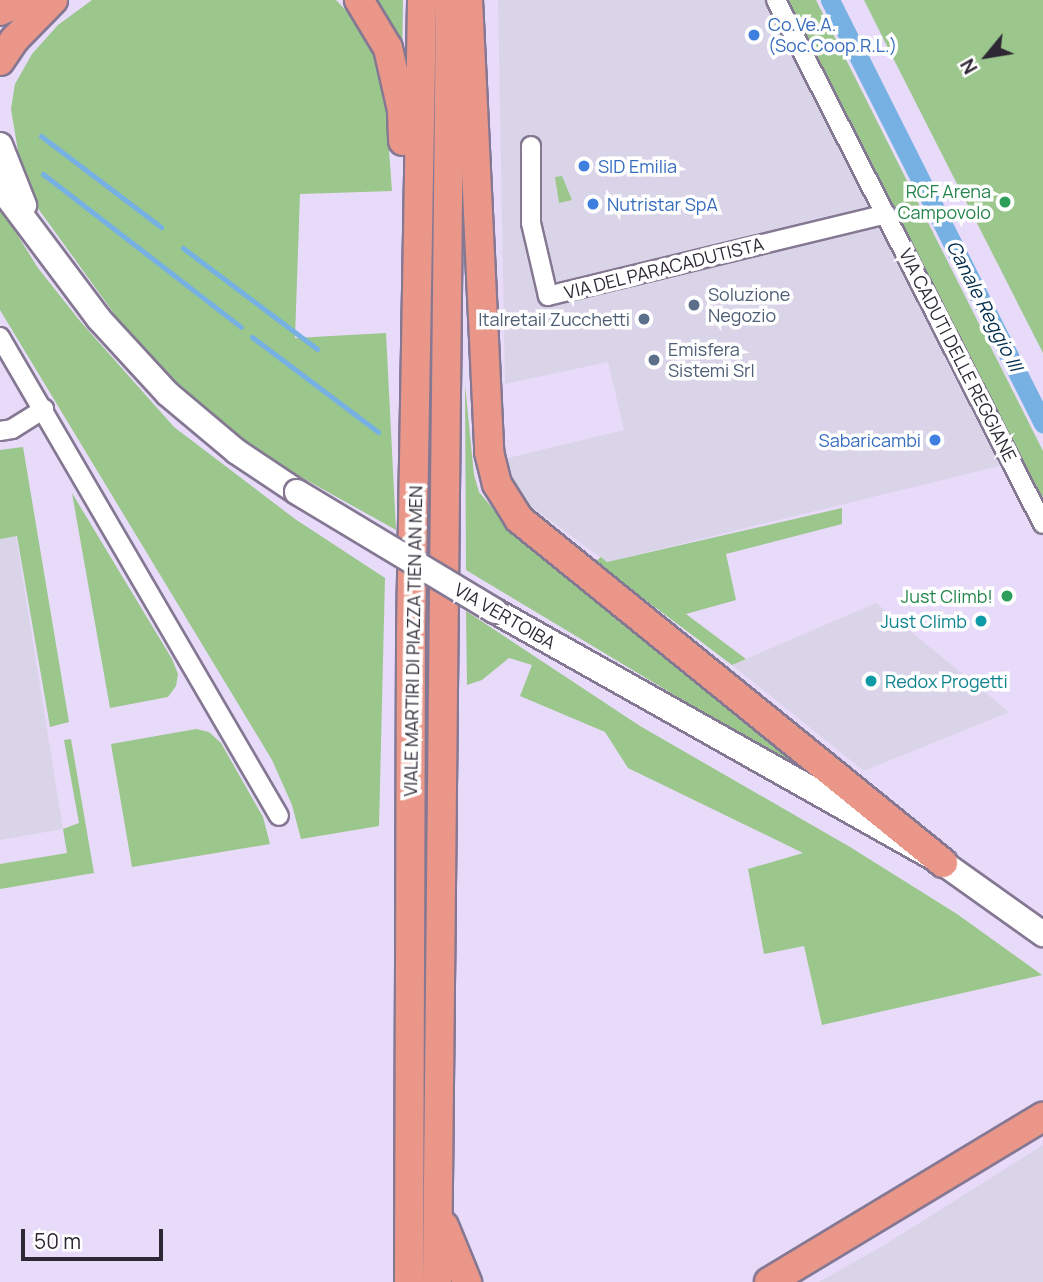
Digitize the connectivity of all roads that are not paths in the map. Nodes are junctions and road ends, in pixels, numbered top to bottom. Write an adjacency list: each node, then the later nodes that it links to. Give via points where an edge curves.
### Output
1 (25, 0): 8 (highway)
2 (53, 0): 9 (highway, via 13,40)
3 (359, 0): 17 (highway, via 388,48 402,110 403,309)
4 (422, 0): 17 (highway, VIALE MARTIRI DI PIAZZA TIEN AN MEN)
5 (450, 0): 25 (highway, VIALE MARTIRI DI PIAZZA TIEN AN MEN)
6 (468, 0): 22 (highway, via 489,452 497,484 519,519)
7 (776, 0): 14 (street, VIA CADUTI DELLE REGGIANE)
8 (0, 10)
9 (0, 61): 10 (main road)
10 (0, 69)
11 (0, 145): 15 (main road, VIA VERTOIBA)
12 (531, 146): 14 (street, VIA DEL PARACADUTISTA, via 531,223 548,296)
13 (0, 187): 15 (main road, VIA VERTOIBA)
14 (886, 214): 20 (street, VIA CADUTI DELLE REGGIANE)
15 (36, 231): 22 (main road, VIA VERTOIBA, bridge, via 99,319 168,394 237,452 495,611)
16 (0, 337): 18 (street)
17 (418, 392): 26 (highway, VIALE MARTIRI DI PIAZZA TIEN AN MEN, via 411,633)
18 (44, 409): 19 (street, via 12,429); 21 (street)
19 (0, 431)
20 (1043, 524)
21 (279, 816)
22 (943, 863): 23 (main road, VIA VERTOIBA)
23 (1040, 935)
24 (1043, 1117): 29 (highway)
25 (438, 1208): 27 (highway, VIALE MARTIRI DI PIAZZA TIEN AN MEN); 28 (highway)
26 (409, 1282)
27 (437, 1282)
28 (467, 1282)
29 (769, 1282)

